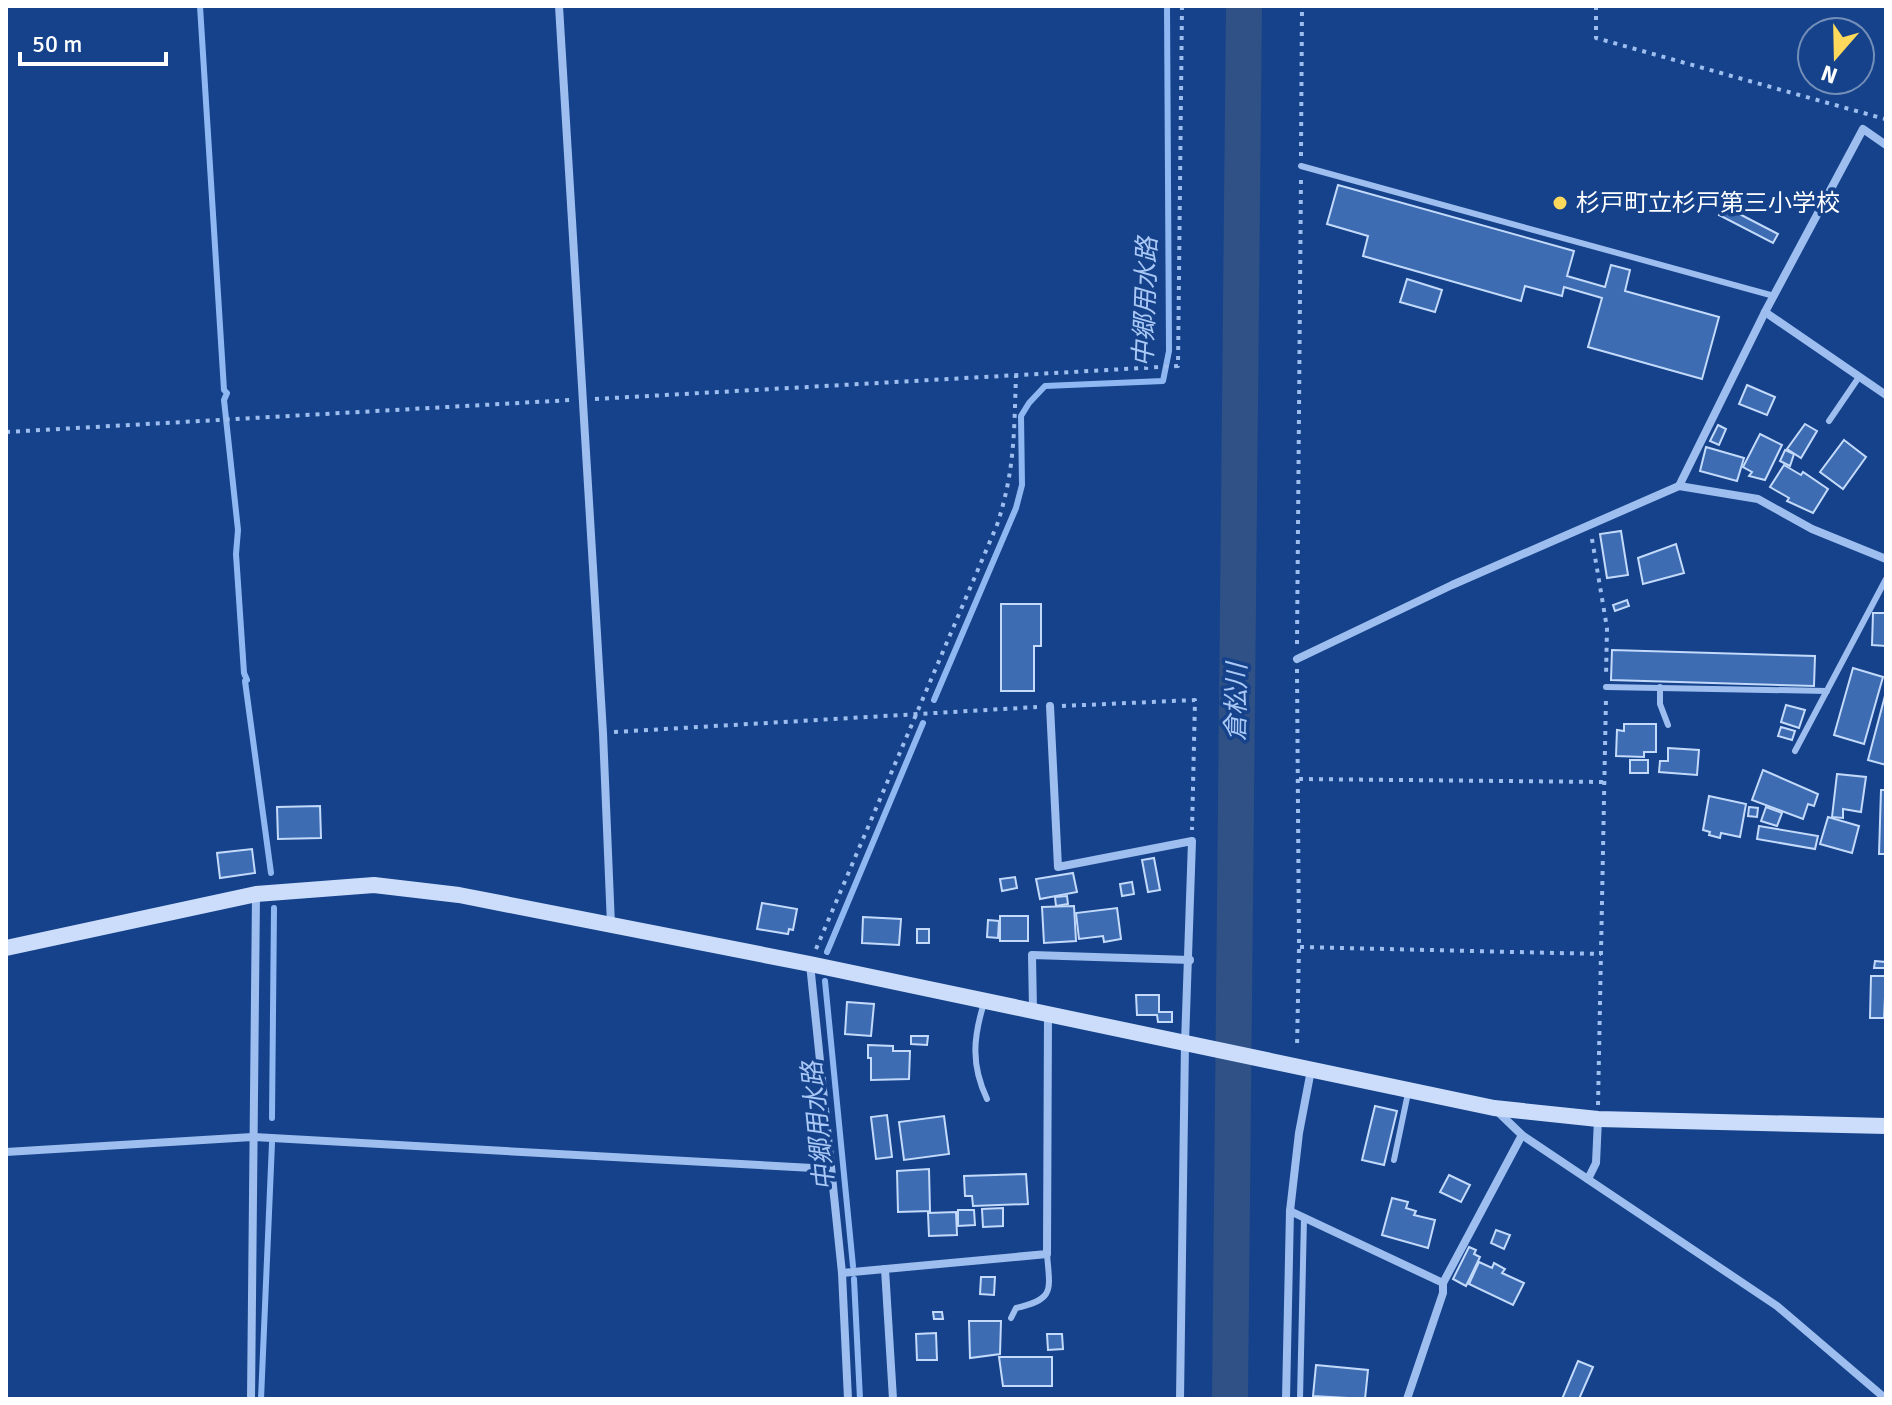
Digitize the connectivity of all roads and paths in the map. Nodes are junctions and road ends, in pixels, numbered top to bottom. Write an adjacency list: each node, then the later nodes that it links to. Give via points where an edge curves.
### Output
1 (559, 6): 26 (street)
2 (1182, 6): 10 (path)
3 (1302, 6): 7 (path)
4 (1596, 6): 5 (path, via 1596,38)
5 (1885, 119)
6 (1886, 145): 8 (street, via 1863,129)
7 (1301, 166): 8 (lane); 19 (path)
8 (1774, 296): 9 (street)
9 (1765, 312): 12 (street); 15 (street)
10 (1178, 366)
11 (1016, 375): 24 (path, via 1008,493)
12 (1859, 377): 13 (street); 14 (lane)
13 (1886, 395)
14 (1829, 421)
15 (1679, 486): 16 (street); 17 (street, via 1758,499 1812,529)
16 (1590, 525): 19 (street); 20 (path, via 1607,628)
17 (1886, 559)
18 (1886, 579): 22 (lane)
19 (1297, 659): 28 (path)
20 (1606, 687): 21 (lane); 29 (path)
21 (1660, 687): 22 (lane); 25 (lane)
22 (1827, 691): 27 (lane)
23 (1050, 706): 24 (path); 30 (path, via 1195,700); 30 (street, via 1058,867)
24 (916, 712): 26 (path); 37 (path)
25 (1668, 725)
26 (603, 733): 32 (street)
27 (1795, 751)
28 (1298, 779): 29 (path); 33 (path)
29 (1605, 782): 35 (path)
30 (1192, 841): 36 (street)
31 (256, 894): 32 (street, via 374,885 459,895); 34 (street); 48 (street)
32 (611, 925): 37 (street)
33 (1299, 947): 35 (path); 41 (path)
34 (6, 948)
35 (1601, 954): 45 (path)
36 (1190, 960): 39 (street, via 1032,955); 40 (street)
37 (810, 964): 38 (street); 51 (street)
38 (985, 1000): 39 (street); 43 (lane, via 974,1059)
39 (1040, 1012): 40 (street); 55 (street)
40 (1189, 1043): 41 (street); 63 (street)
41 (1304, 1068): 42 (street); 53 (street)
42 (1409, 1091): 44 (street); 50 (lane)
43 (987, 1099)
44 (1494, 1108): 45 (street); 47 (street)
45 (1598, 1119): 46 (street); 52 (street, via 1596,1163)
46 (1886, 1126)
47 (1522, 1135): 52 (street); 58 (street)
48 (252, 1137): 49 (street); 51 (street); 60 (street)
49 (6, 1152)
50 (1394, 1160)
51 (831, 1169): 57 (street)
52 (1588, 1179): 67 (street, via 1777,1306)
53 (1290, 1211): 54 (street); 64 (street)
54 (1304, 1218): 58 (street); 65 (lane)
55 (1047, 1254): 56 (street); 59 (lane, via 1047,1292 1035,1304 1016,1308)
56 (885, 1269): 57 (street); 62 (street)
57 (842, 1273): 61 (street)
58 (1443, 1283): 66 (street)
59 (1011, 1318)
60 (251, 1399)
61 (848, 1399)
62 (893, 1399)
63 (1180, 1399)
64 (1286, 1399)
65 (1300, 1399)
66 (1407, 1399)
67 (1886, 1399)

